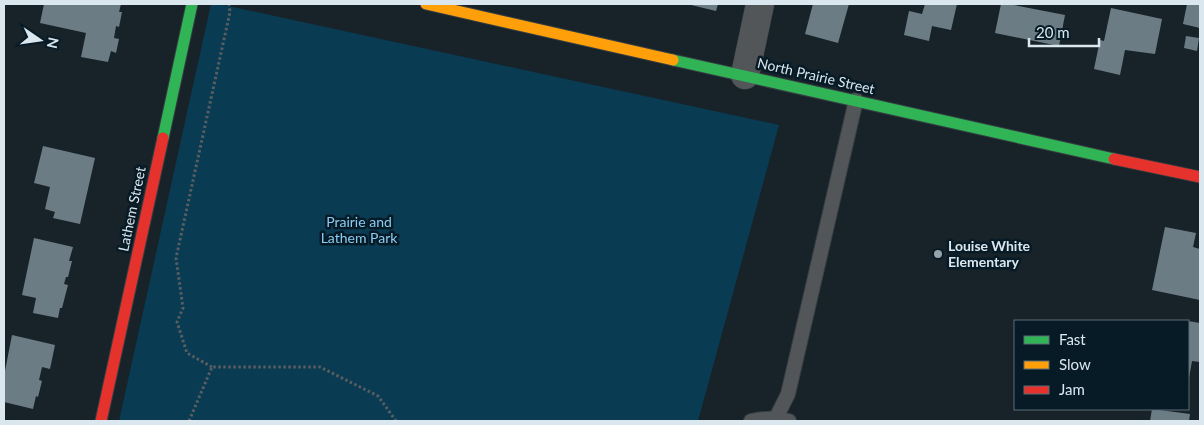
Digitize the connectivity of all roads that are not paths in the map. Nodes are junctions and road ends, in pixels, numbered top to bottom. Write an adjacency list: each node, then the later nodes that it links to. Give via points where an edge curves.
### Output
1 (192, 4): 8 (street, Lathem Street)
2 (426, 4): 4 (street, North Prairie Street)
3 (760, 4): 4 (street)
4 (745, 75): 5 (street, North Prairie Street)
5 (856, 100): 6 (street, North Prairie Street); 7 (lane)
6 (1200, 177)
7 (783, 420): 9 (lane)
8 (101, 421)
9 (750, 421)

